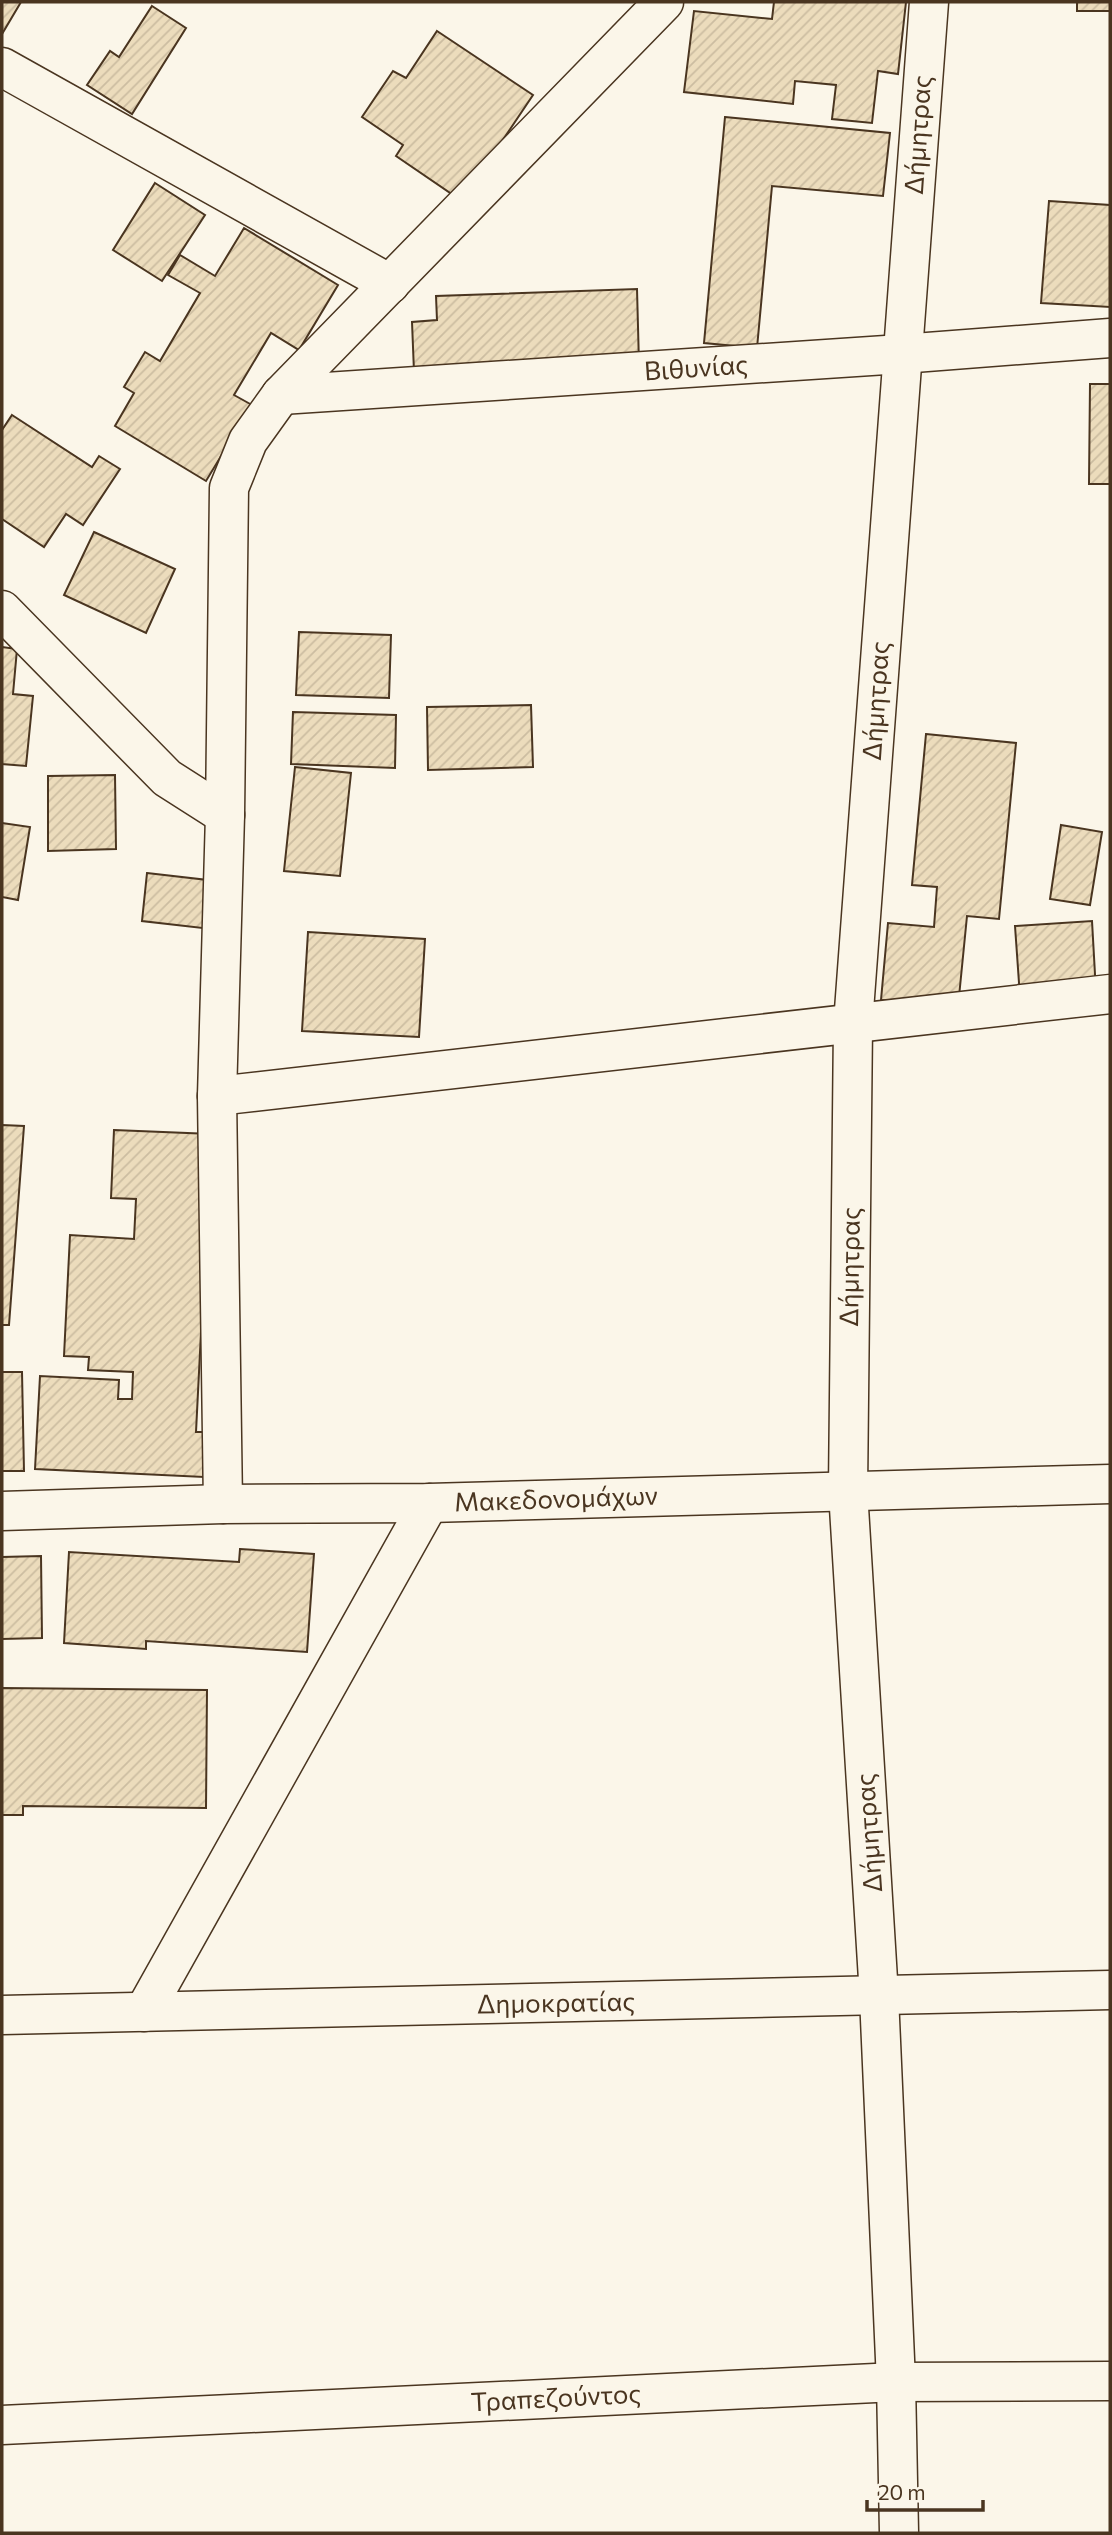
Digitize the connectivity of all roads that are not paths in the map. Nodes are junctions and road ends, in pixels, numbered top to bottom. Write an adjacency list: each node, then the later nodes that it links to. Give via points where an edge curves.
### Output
1 (664, 2): 4 (street)
2 (929, 2): 6 (street, Δήμητρας)
3 (2, 67): 4 (street)
4 (390, 284): 7 (street)
5 (1110, 338): 6 (street, Βιθυνίας)
6 (901, 354): 7 (street, Βιθυνίας); 11 (street, Δήμητρας)
7 (281, 395): 9 (street, via 248,441 229,488)
8 (2, 610): 9 (street, via 167,778)
9 (225, 815): 12 (street)
10 (1110, 994): 11 (street)
11 (853, 1024): 12 (street); 14 (street, Δήμητρας)
12 (217, 1096): 16 (street)
13 (1110, 1484): 14 (street, Μακεδονομάχων)
14 (848, 1491): 15 (street, Μακεδονομάχων); 19 (street, Δήμητρας)
15 (429, 1503): 16 (street, Μακεδονομάχων); 20 (street)
16 (223, 1504): 17 (street, Μακεδονομάχων)
17 (2, 1511)
18 (1110, 1990): 19 (street, Δημοκρατίας)
19 (879, 1996): 20 (street, Δημοκρατίας); 23 (street, Δήμητρας)
20 (145, 2012): 21 (street, Δημοκρατίας)
21 (2, 2015)
22 (1110, 2381): 23 (street, Τραπεζούντος)
23 (896, 2382): 24 (street, Τραπεζούντος); 25 (street, Δήμητρας)
24 (2, 2425)
25 (899, 2533)

